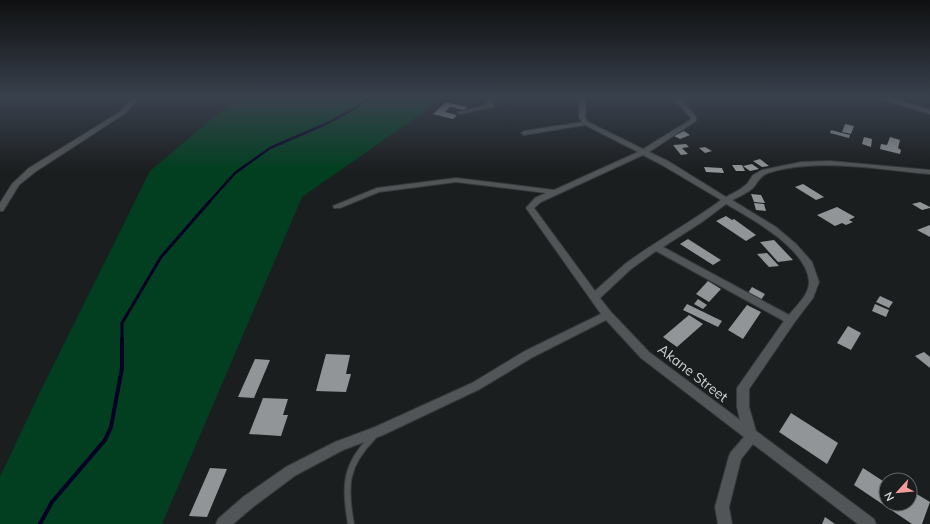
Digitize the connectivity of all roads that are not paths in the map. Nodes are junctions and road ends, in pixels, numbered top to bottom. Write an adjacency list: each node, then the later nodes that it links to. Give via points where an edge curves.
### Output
1 (109, 121): 10 (street, via 32,170 16,184)
2 (692, 121): 5 (street)
3 (586, 123): 4 (street); 5 (street)
4 (524, 132)
5 (644, 152): 7 (street); 8 (street)
6 (930, 172): 8 (street, via 830,163 801,164 765,172 756,177 742,192)
7 (555, 192): 9 (street, via 456,180 377,190); 12 (street, Akane Street, via 534,203 530,208)
8 (726, 200): 11 (street); 14 (street, via 773,230 793,246 807,262 814,282 810,296)
9 (337, 206)
10 (0, 209)
11 (656, 247): 12 (street, via 628,267); 14 (street)
12 (594, 298): 13 (street, Akane Street)
13 (607, 315): 15 (street, via 530,354 476,386); 16 (street, Akane Street, via 646,355)
14 (790, 320): 16 (street, via 743,388 743,407)
15 (379, 432): 17 (street, via 339,446 291,470); 18 (lane, via 360,448 348,471 346,501)
16 (751, 437): 19 (street, via 735,456 722,507); 20 (street, Akane Street)
17 (223, 524)
18 (352, 524)
19 (726, 524)
20 (869, 524)

